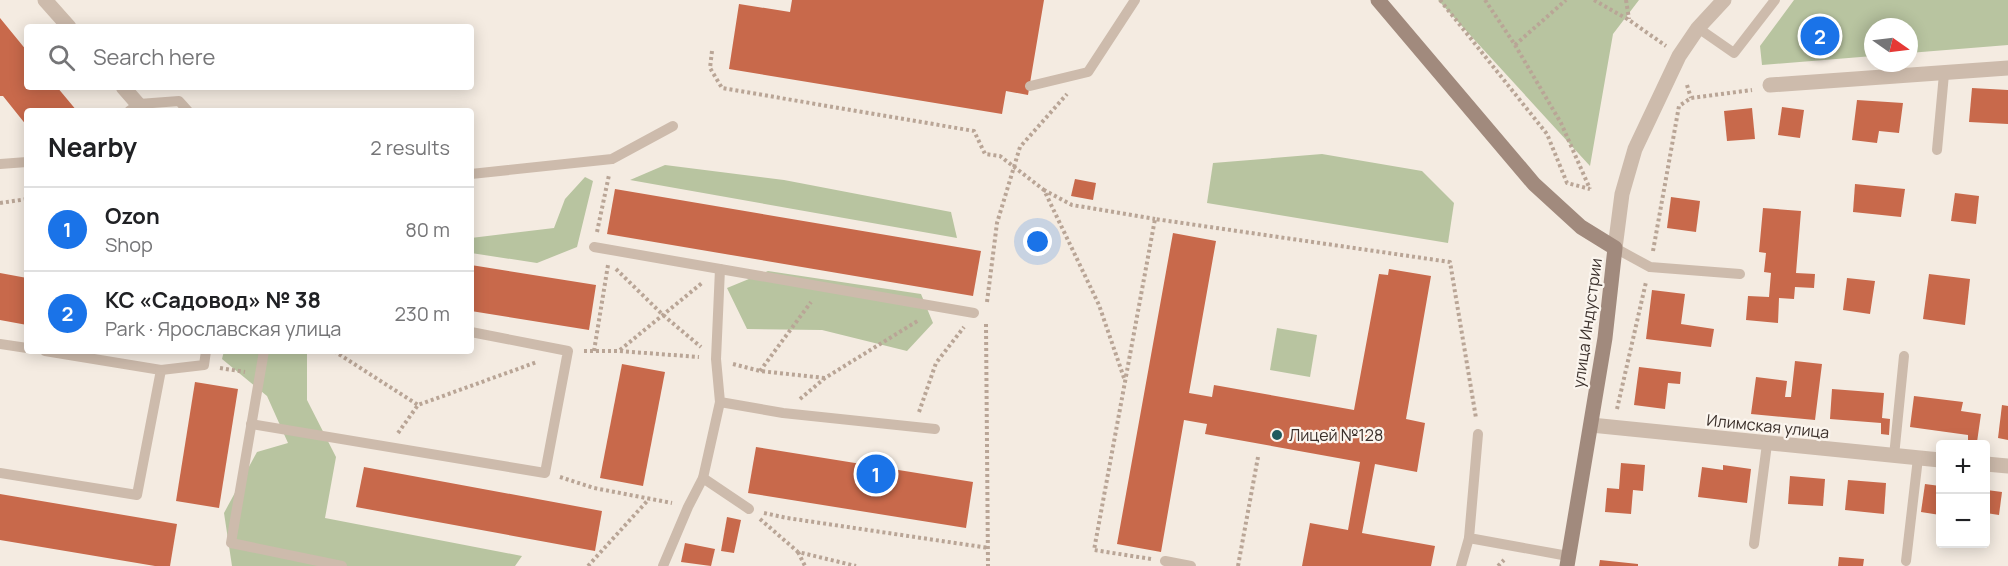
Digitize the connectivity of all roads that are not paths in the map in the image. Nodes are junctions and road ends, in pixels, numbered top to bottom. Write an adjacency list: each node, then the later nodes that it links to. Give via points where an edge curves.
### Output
1 (45, 0): 6 (street)
2 (1135, 0): 11 (lane, via 1088,72)
3 (1378, 0): 22 (street, улица Индустрии, via 1534,184 1581,227)
4 (1724, 0): 7 (street)
5 (1775, 0): 7 (lane, via 1734,53)
6 (66, 24)
7 (1698, 28): 22 (street, via 1679,56 1635,149 1622,194)
8 (2008, 68): 9 (street)
9 (1944, 74): 10 (street); 17 (lane)
10 (1770, 85)
11 (1030, 86)
12 (125, 90): 13 (street)
13 (136, 108)
14 (142, 108): 15 (lane, via 179,101)
15 (185, 108)
16 (673, 126): 20 (lane, via 612,159)
17 (1937, 150)
18 (24, 162): 19 (lane)
19 (0, 164)
20 (474, 174)
21 (594, 247): 23 (lane)
22 (1615, 248): 24 (lane, via 1650,267); 36 (street, улица Индустрии)
23 (720, 269): 25 (lane); 34 (lane, via 716,359)
24 (1740, 274)
25 (974, 313)
26 (474, 333): 35 (lane, via 568,351 545,473)
27 (0, 344): 28 (lane)
28 (24, 348)
29 (63, 354): 33 (lane)
30 (206, 354): 33 (lane, via 204,365)
31 (264, 354): 35 (lane)
32 (1904, 356): 40 (lane)
33 (161, 370): 45 (lane, via 137,495)
34 (720, 402): 37 (lane, via 783,413); 46 (lane)
35 (251, 424): 53 (lane, via 231,543)
36 (1591, 425): 39 (street, Илимская улица); 51 (street, улица Индустрии)
37 (935, 429)
38 (1478, 434): 48 (lane)
39 (1767, 444): 40 (street, Илимская улица); 49 (lane)
40 (1894, 456): 41 (street, Илимская улица)
41 (1918, 458): 42 (street, Илимская улица); 52 (lane)
42 (1936, 460)
43 (1990, 464): 44 (street)
44 (2008, 466)
45 (0, 473)
46 (703, 477): 47 (lane); 54 (lane)
47 (748, 509)
48 (1469, 538): 51 (lane); 56 (lane)
49 (1754, 544)
50 (1165, 561): 55 (lane)
51 (1568, 561)
52 (1906, 561)
53 (342, 566)
54 (663, 566)
55 (1191, 566)
56 (1461, 566)

